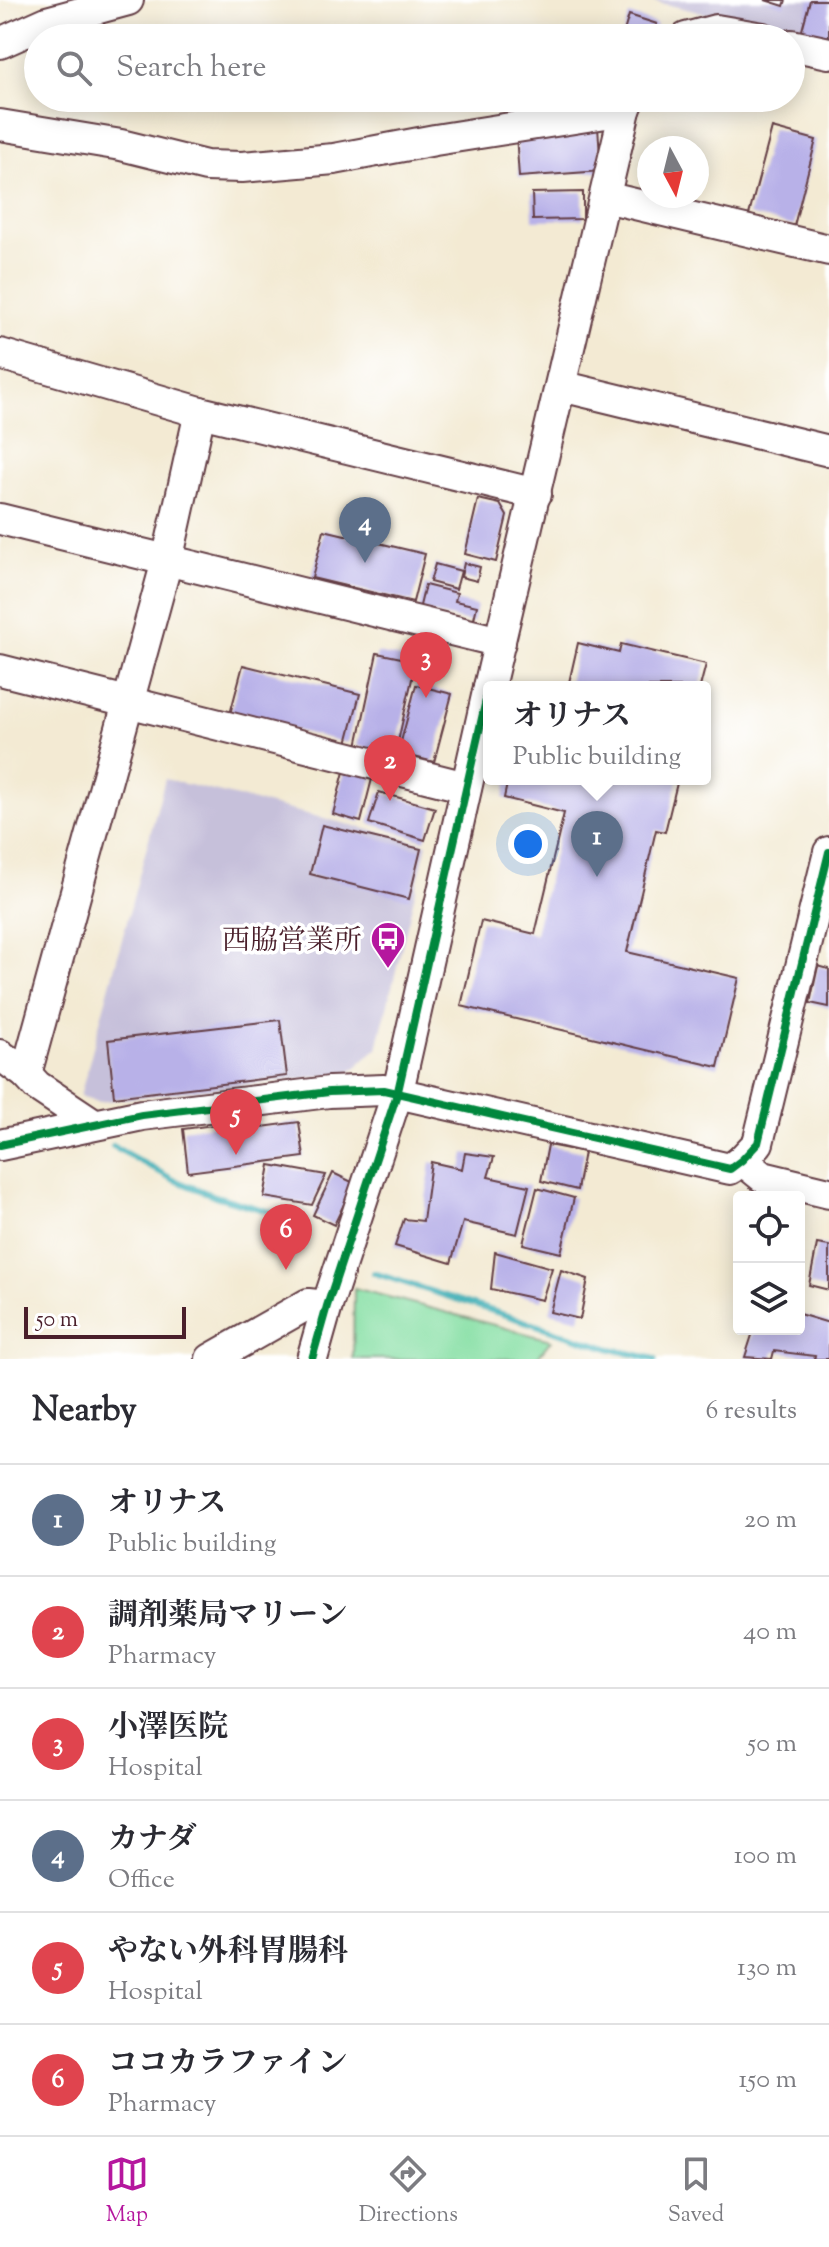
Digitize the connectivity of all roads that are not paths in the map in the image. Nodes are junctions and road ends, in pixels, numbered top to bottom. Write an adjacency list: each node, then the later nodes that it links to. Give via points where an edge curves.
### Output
1 (128, 0): 2 (street)
2 (43, 24)
3 (24, 32): 4 (street)
4 (0, 43)
5 (805, 48): 6 (street)
6 (829, 53)
7 (585, 112): 9 (street, via 334,159 242,167 206,166 121,145)
8 (626, 112): 10 (street)
9 (0, 125)
10 (605, 197): 11 (street); 13 (street)
11 (829, 250)
12 (0, 354): 14 (street)
13 (561, 386): 15 (street); 16 (street)
14 (200, 412): 16 (street); 18 (street)
15 (829, 451)
16 (536, 494): 19 (street)
17 (0, 519): 18 (street)
18 (167, 561): 19 (street); 22 (street)
19 (500, 642): 21 (street)
20 (0, 670): 22 (street)
21 (490, 681)
22 (128, 701): 24 (street); 27 (street)
23 (483, 713): 24 (street)
24 (466, 787): 28 (street)
25 (829, 852): 31 (street, via 758,1143)
26 (0, 1055): 27 (street)
27 (26, 1074): 29 (street)
28 (398, 1091): 29 (street, via 329,1092); 31 (street, via 730,1169); 33 (street)
29 (94, 1124): 30 (street)
30 (0, 1145)
31 (742, 1160): 32 (street, via 763,1177)
32 (829, 1193)
33 (327, 1306): 34 (street, via 308,1304); 35 (street)
34 (211, 1359)
35 (312, 1359)

